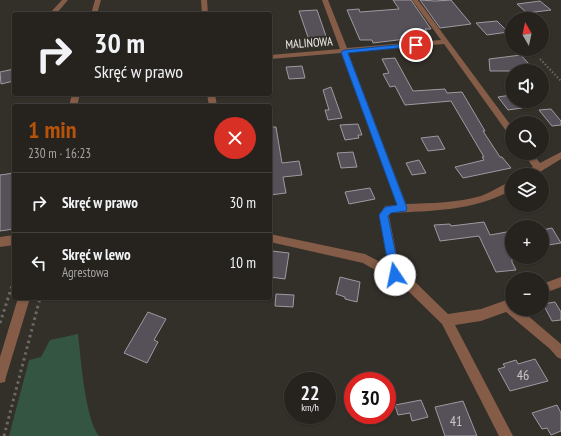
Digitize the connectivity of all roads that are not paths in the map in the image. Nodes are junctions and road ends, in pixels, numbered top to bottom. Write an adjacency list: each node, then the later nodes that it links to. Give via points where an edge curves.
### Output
1 (65, 0): 6 (street)
2 (98, 0): 7 (street)
3 (204, 0): 8 (street)
4 (325, 0): 10 (street)
5 (415, 0): 9 (street)
6 (54, 12)
7 (95, 12)
8 (205, 12)
9 (445, 42): 10 (street, MALINOWA); 12 (street)
10 (345, 52): 11 (street, MALINOWA); 17 (street)
11 (272, 57)
12 (505, 123)
13 (561, 155): 15 (street)
14 (532, 160): 15 (street)
15 (538, 168)
16 (505, 188): 17 (street, via 470,204)
17 (403, 208): 21 (street, via 388,209 384,215)
18 (272, 238): 21 (street, via 365,259)
19 (12, 240): 20 (street)
20 (0, 242)
21 (395, 275): 27 (street, via 407,282)
22 (561, 282): 23 (street)
23 (549, 286)
24 (23, 300): 29 (street)
25 (505, 307): 27 (street, via 480,315)
26 (522, 316): 28 (street)
27 (446, 320): 30 (street)
28 (561, 353)
29 (0, 376)
30 (506, 436)

